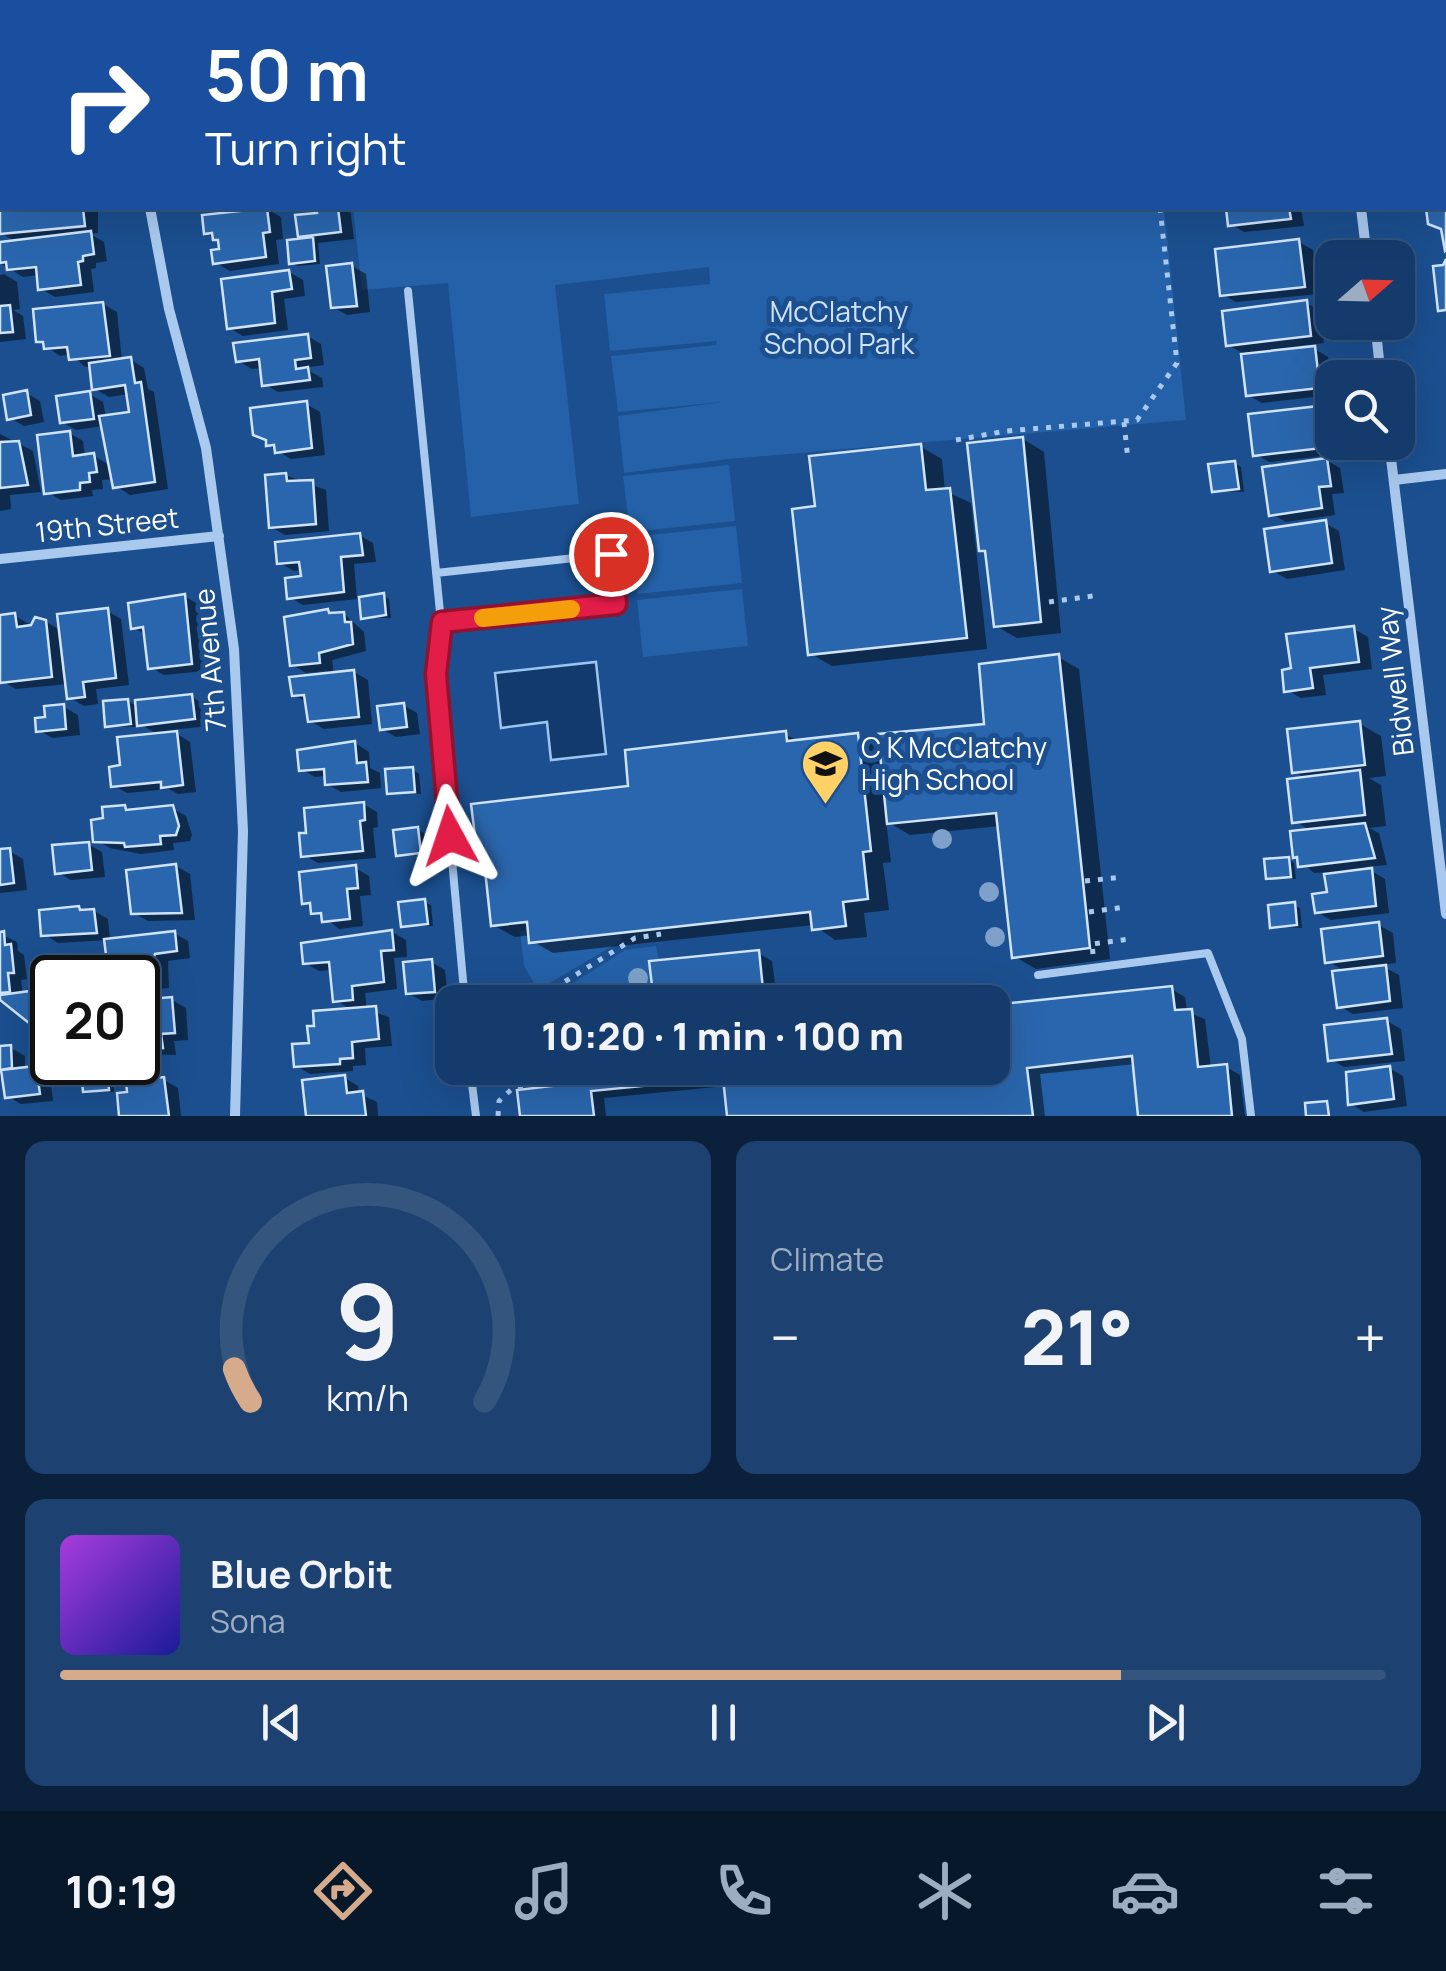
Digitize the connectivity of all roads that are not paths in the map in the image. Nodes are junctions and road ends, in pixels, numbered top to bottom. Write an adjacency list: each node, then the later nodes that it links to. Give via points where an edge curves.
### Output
1 (150, 210): 8 (street, 7th Avenue, via 206,448)
2 (1361, 210): 3 (street)
3 (1365, 240)
4 (408, 290): 10 (lane)
5 (1391, 460): 7 (street, Bidwell Way)
6 (1446, 474): 7 (street)
7 (1394, 480): 12 (street, Bidwell Way)
8 (218, 536): 9 (street, 19th Street); 16 (street, 7th Avenue, via 234,649 243,831)
9 (0, 559)
10 (436, 573): 11 (lane); 11 (lane, via 611,554 613,570 616,604)
11 (442, 622): 14 (lane, via 436,674)
12 (1446, 914)
13 (1038, 974): 18 (lane, via 1208,953 1242,1039)
14 (463, 985)
15 (472, 1085): 17 (lane)
16 (236, 1116)
17 (476, 1116)
18 (1251, 1116)

